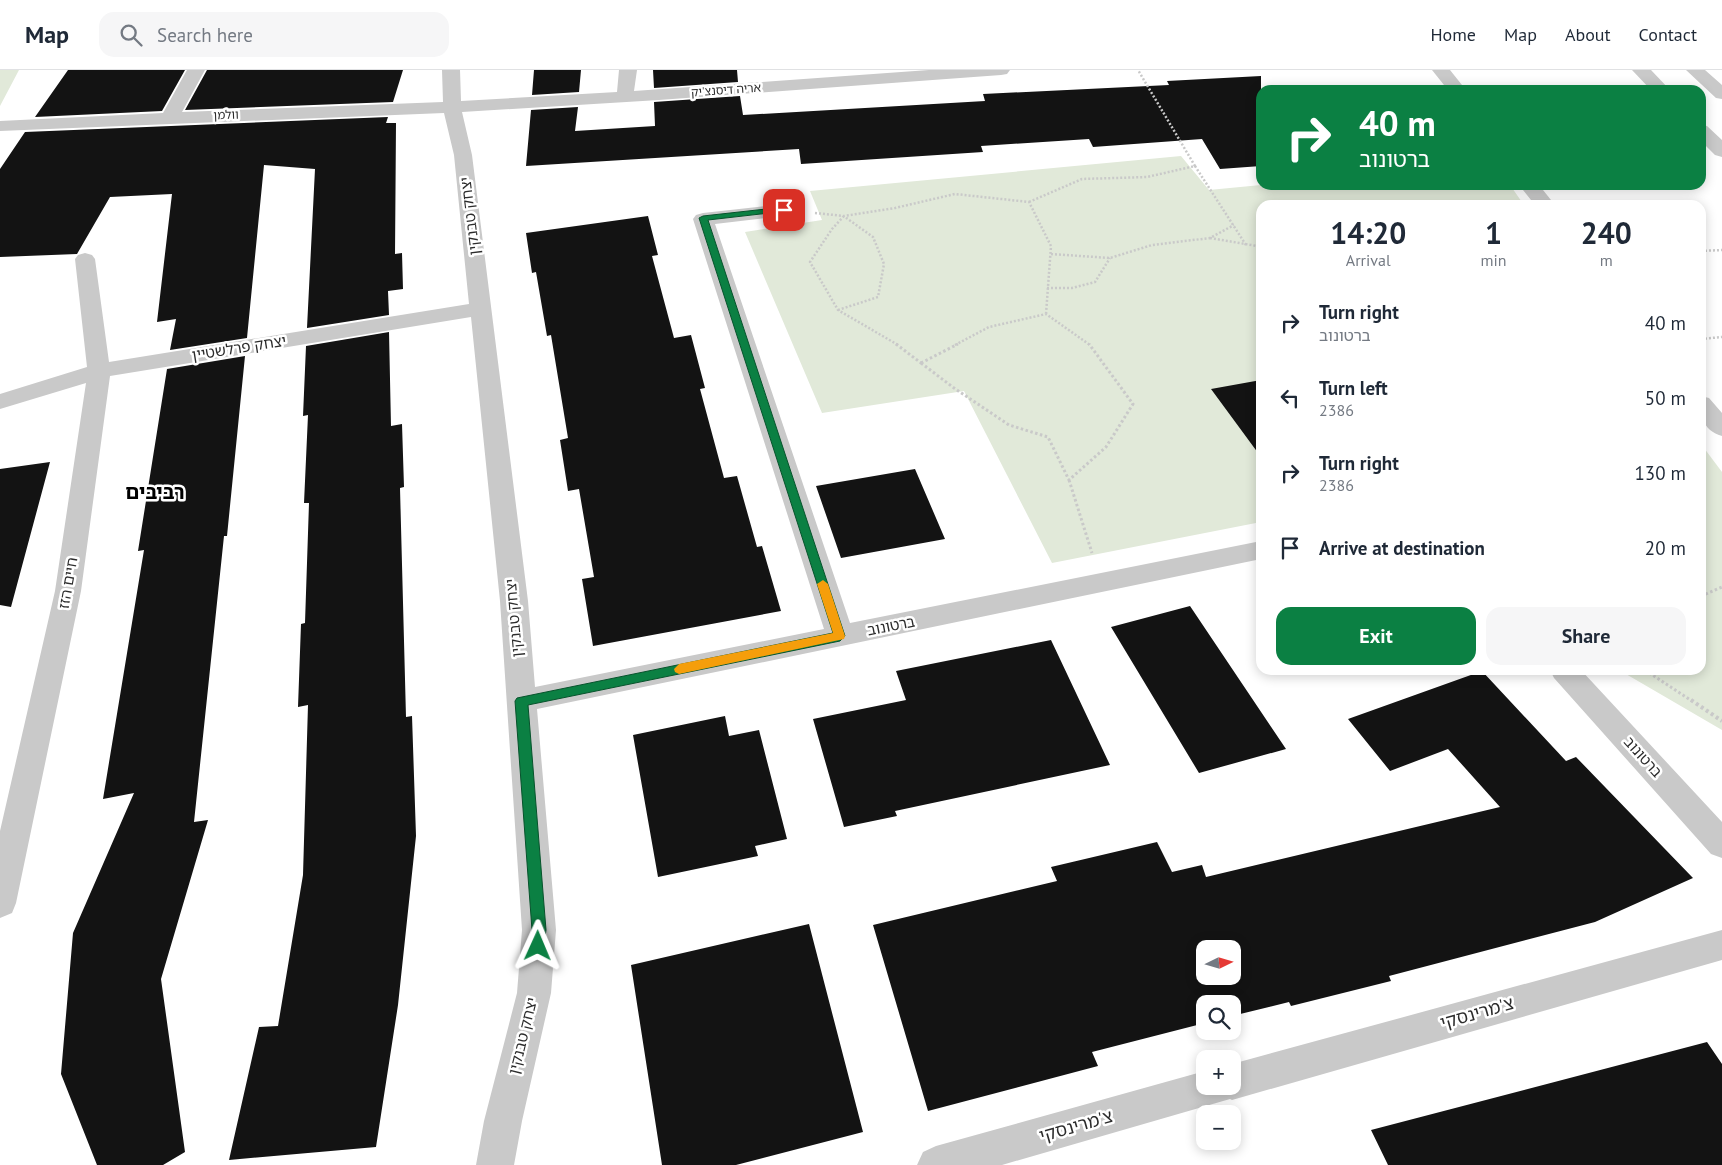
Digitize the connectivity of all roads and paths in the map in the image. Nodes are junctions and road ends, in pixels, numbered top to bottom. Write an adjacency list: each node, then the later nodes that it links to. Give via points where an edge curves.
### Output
1 (196, 70): 14 (street)
2 (451, 70): 13 (street, יצחק טבנקין)
3 (628, 70): 12 (street)
4 (1001, 70): 12 (street, אריה דיסנצ'יק)
5 (1138, 70): 18 (path)
6 (1441, 70): 9 (street)
7 (1641, 70): 10 (street)
8 (1695, 70): 11 (street)
9 (1453, 85)
10 (1656, 85)
11 (1722, 94)
12 (625, 97): 13 (street, אריה דיסנצ'יק)
13 (452, 107): 14 (street, וולמן); 35 (street, יצחק טבנקין, via 463,155)
14 (170, 117): 15 (street, וולמן)
15 (0, 126)
16 (1706, 135): 17 (street)
17 (1722, 151)
18 (1195, 166): 21 (path, via 1147,177 1082,179); 25 (path)
19 (1533, 190): 20 (street)
20 (1541, 200)
21 (1029, 202): 24 (path, via 955,194); 31 (path, via 1051,246)
22 (784, 210): 50 (street, via 703,218)
23 (812, 213): 24 (path)
24 (844, 216): 36 (path, via 810,262); 36 (path, via 873,236 884,264 878,297)
25 (1234, 225): 26 (path); 27 (path)
26 (1210, 238): 27 (path); 32 (path, via 1152,245)
27 (1246, 245): 28 (path)
28 (1256, 246)
29 (1722, 250): 30 (path)
30 (1706, 251)
31 (1050, 254): 32 (path); 34 (path)
32 (1110, 258): 34 (path, via 1095,282 1072,288)
33 (85, 259): 41 (street, חיים הזז)
34 (1048, 288): 37 (path)
35 (480, 309): 41 (street, יצחק פרלשטיין); 53 (street, יצחק טבנקין, via 514,602)
36 (838, 310): 40 (path, via 893,341)
37 (1046, 314): 40 (path, via 989,327); 45 (path, via 1088,342 1134,404 1106,447)
38 (1722, 337): 39 (path)
39 (1706, 338)
40 (921, 363): 45 (path, via 1010,425 1048,437)
41 (99, 371): 42 (street, יצחק פרלשטיין); 56 (street, חיים הזז, via 68,592)
42 (0, 402)
43 (1706, 409): 44 (street)
44 (1722, 428)
45 (1068, 480): 47 (path)
46 (1256, 551): 47 (street, ברטונוב)
47 (1102, 583): 50 (street, ברטונוב)
48 (1722, 587): 49 (path)
49 (1706, 594)
50 (840, 636): 53 (street, ברטונוב)
51 (1569, 675): 55 (street, ברטונוב)
52 (1653, 675): 54 (path)
53 (521, 701): 60 (street, יצחק טבנקין, via 539,930 534,993)
54 (1722, 721)
55 (1722, 844)
56 (0, 903)
57 (1722, 945): 58 (street, צ'מרינסקי)
58 (1241, 1079)
59 (1196, 1092): 61 (street, צ'מרינסקי)
60 (495, 1165)
61 (936, 1165)

